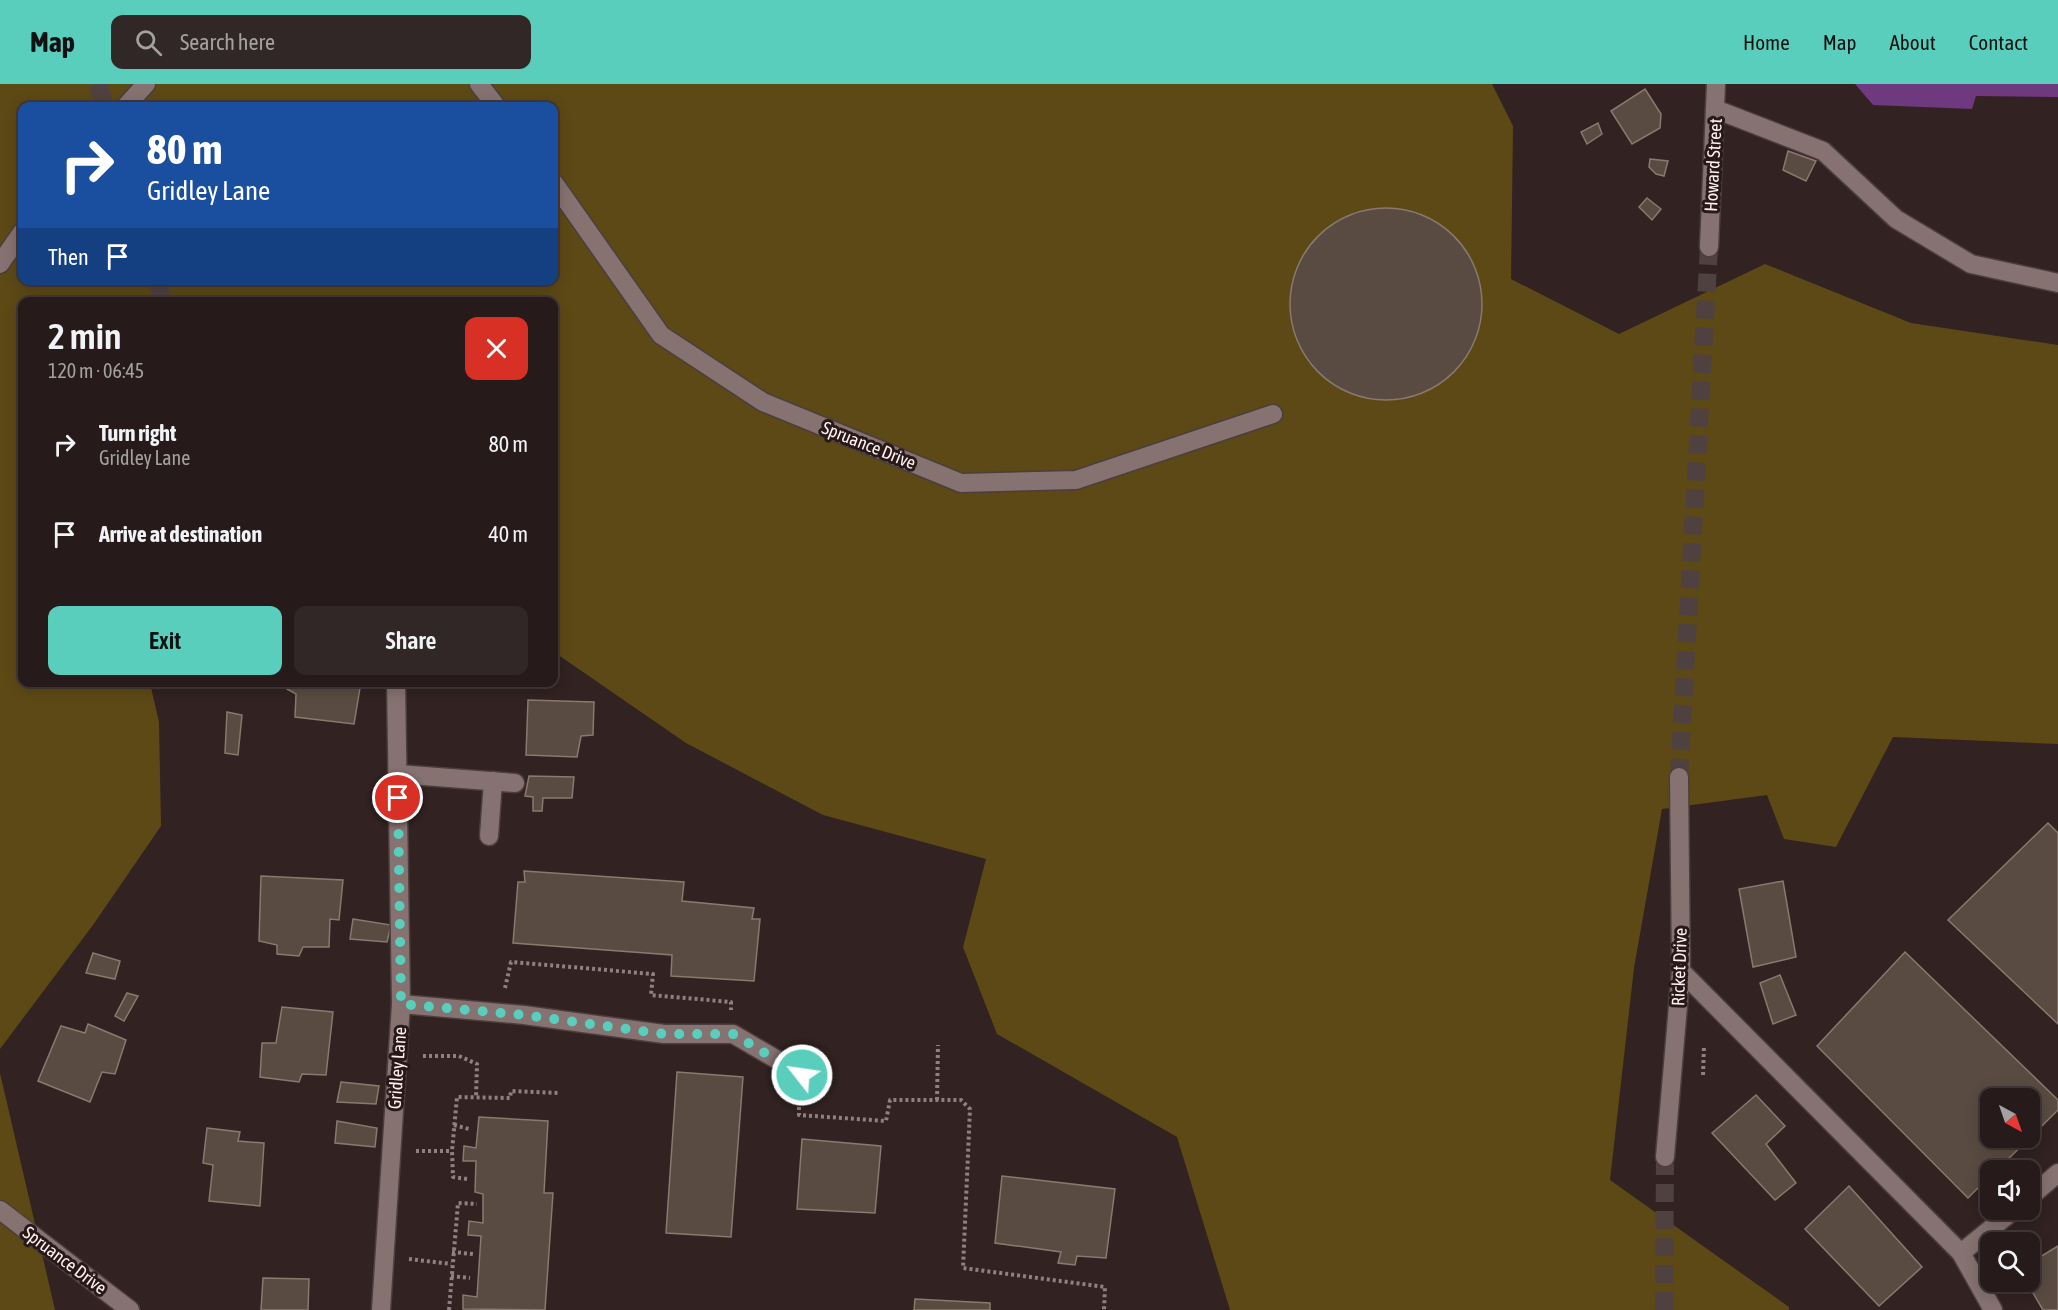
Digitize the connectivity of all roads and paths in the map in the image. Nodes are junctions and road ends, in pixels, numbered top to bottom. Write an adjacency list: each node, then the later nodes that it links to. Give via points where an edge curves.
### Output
1 (146, 84): 4 (street)
2 (479, 84): 5 (street)
3 (1716, 84): 6 (street, Howard Street)
4 (130, 102)
5 (493, 102)
6 (1715, 109): 9 (street, Howard Street); 11 (street, via 1823,151 1896,219 1971,264)
7 (558, 189): 12 (street, Spruance Drive, via 661,335 763,402 961,483 1076,480)
8 (18, 238): 10 (street)
9 (1709, 247)
10 (0, 264)
11 (2058, 283)
12 (1273, 414)
13 (396, 687): 14 (street, Gridley Lane)
14 (398, 774): 16 (street); 21 (street, Gridley Lane)
15 (1679, 777): 19 (street, Ricket Drive)
16 (493, 781): 17 (street); 18 (street)
17 (515, 783)
18 (489, 836)
19 (1681, 971): 33 (street, Ricket Drive); 41 (street)
20 (503, 997): 22 (path, via 511,962 653,974 651,995 731,1002)
21 (401, 1004): 24 (street, Gridley Lane); 25 (street, via 524,1015 664,1034 733,1034)
22 (730, 1015)
23 (938, 1045): 28 (path)
24 (398, 1057): 27 (path, via 459,1056 477,1064); 31 (street, Gridley Lane)
25 (806, 1087): 28 (path, via 799,1115 886,1121 890,1100)
26 (559, 1092): 27 (path, via 511,1091 510,1098)
27 (476, 1097): 29 (path, via 457,1097)
28 (937, 1100): 50 (path, via 961,1100 970,1109 963,1268 1105,1287)
29 (454, 1125): 30 (path); 32 (path)
30 (469, 1129)
31 (392, 1151): 32 (path); 43 (street, Gridley Lane)
32 (452, 1151): 35 (path, via 453,1177)
33 (1665, 1157)
34 (2058, 1173): 36 (street)
35 (467, 1179)
36 (2040, 1188)
37 (477, 1204): 40 (path, via 458,1203)
38 (0, 1210): 47 (street, Spruance Drive)
39 (2001, 1220): 41 (street)
40 (452, 1252): 42 (path); 44 (path)
41 (1961, 1253): 51 (street)
42 (472, 1254)
43 (384, 1257): 44 (path); 48 (street, Gridley Lane)
44 (452, 1264): 45 (path)
45 (451, 1276): 46 (path); 49 (path)
46 (470, 1278)
47 (130, 1310)
48 (381, 1310)
49 (449, 1310)
50 (1104, 1310)
51 (1993, 1310)

